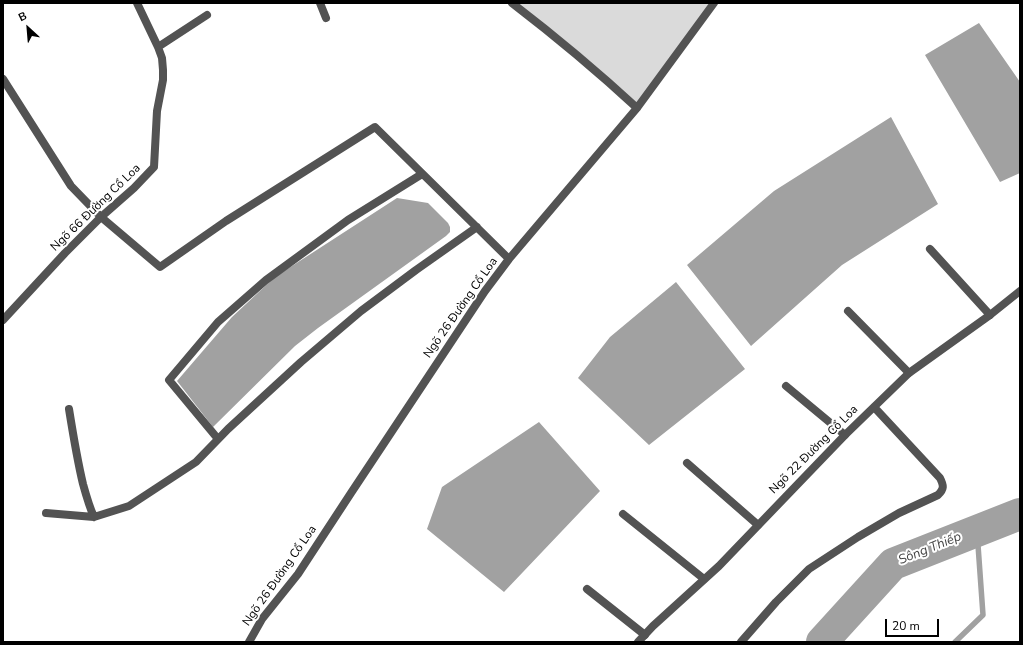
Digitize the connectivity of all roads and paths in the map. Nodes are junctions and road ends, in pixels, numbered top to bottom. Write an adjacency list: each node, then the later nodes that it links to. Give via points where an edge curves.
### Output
1 (136, 3): 7 (street, Ngõ 66 Đường Cổ Loa)
2 (320, 3): 6 (street)
3 (512, 3): 9 (street, via 608,81)
4 (714, 3): 9 (street, Ngõ 26 Đường Cổ Loa)
5 (207, 15): 7 (street)
6 (326, 18)
7 (158, 47): 11 (street, Ngõ 66 Đường Cổ Loa, via 162,58 163,80 157,111 154,167)
8 (3, 79): 11 (street, via 71,186)
9 (637, 108): 14 (street, Ngõ 26 Đường Cổ Loa)
10 (422, 174): 11 (street, via 375,127 226,221 160,267); 12 (street); 24 (street, via 348,220 266,280 218,322 169,380)
11 (101, 217): 18 (street, Ngõ 66 Đường Cổ Loa)
12 (476, 227): 14 (street); 24 (street, via 361,311 301,362)
13 (930, 249): 17 (street)
14 (509, 259): 33 (street, Ngõ 26 Đường Cổ Loa, via 435,365 298,574 262,619)
15 (1020, 290): 17 (street, Ngõ 22 Đường Cổ Loa)
16 (848, 311): 19 (street)
17 (990, 315): 19 (street, Ngõ 22 Đường Cổ Loa)
18 (3, 320)
19 (909, 373): 21 (street, Ngõ 22 Đường Cổ Loa)
20 (786, 386): 23 (street)
21 (874, 407): 23 (street, Ngõ 22 Đường Cổ Loa); 35 (street, via 940,478 942,491 858,537 809,569)
22 (69, 409): 28 (street, via 79,470)
23 (845, 434): 29 (street, Ngõ 22 Đường Cổ Loa)
24 (218, 439): 28 (street, via 196,462 129,506)
25 (687, 463): 29 (street)
26 (46, 513): 28 (street)
27 (623, 514): 30 (street)
28 (94, 517)
29 (758, 525): 30 (street, Ngõ 22 Đường Cổ Loa)
30 (704, 579): 32 (street, Ngõ 22 Đường Cổ Loa)
31 (587, 589): 32 (street)
32 (645, 635): 34 (street, Ngõ 22 Đường Cổ Loa)
33 (249, 642)
34 (638, 642)
35 (741, 642)

